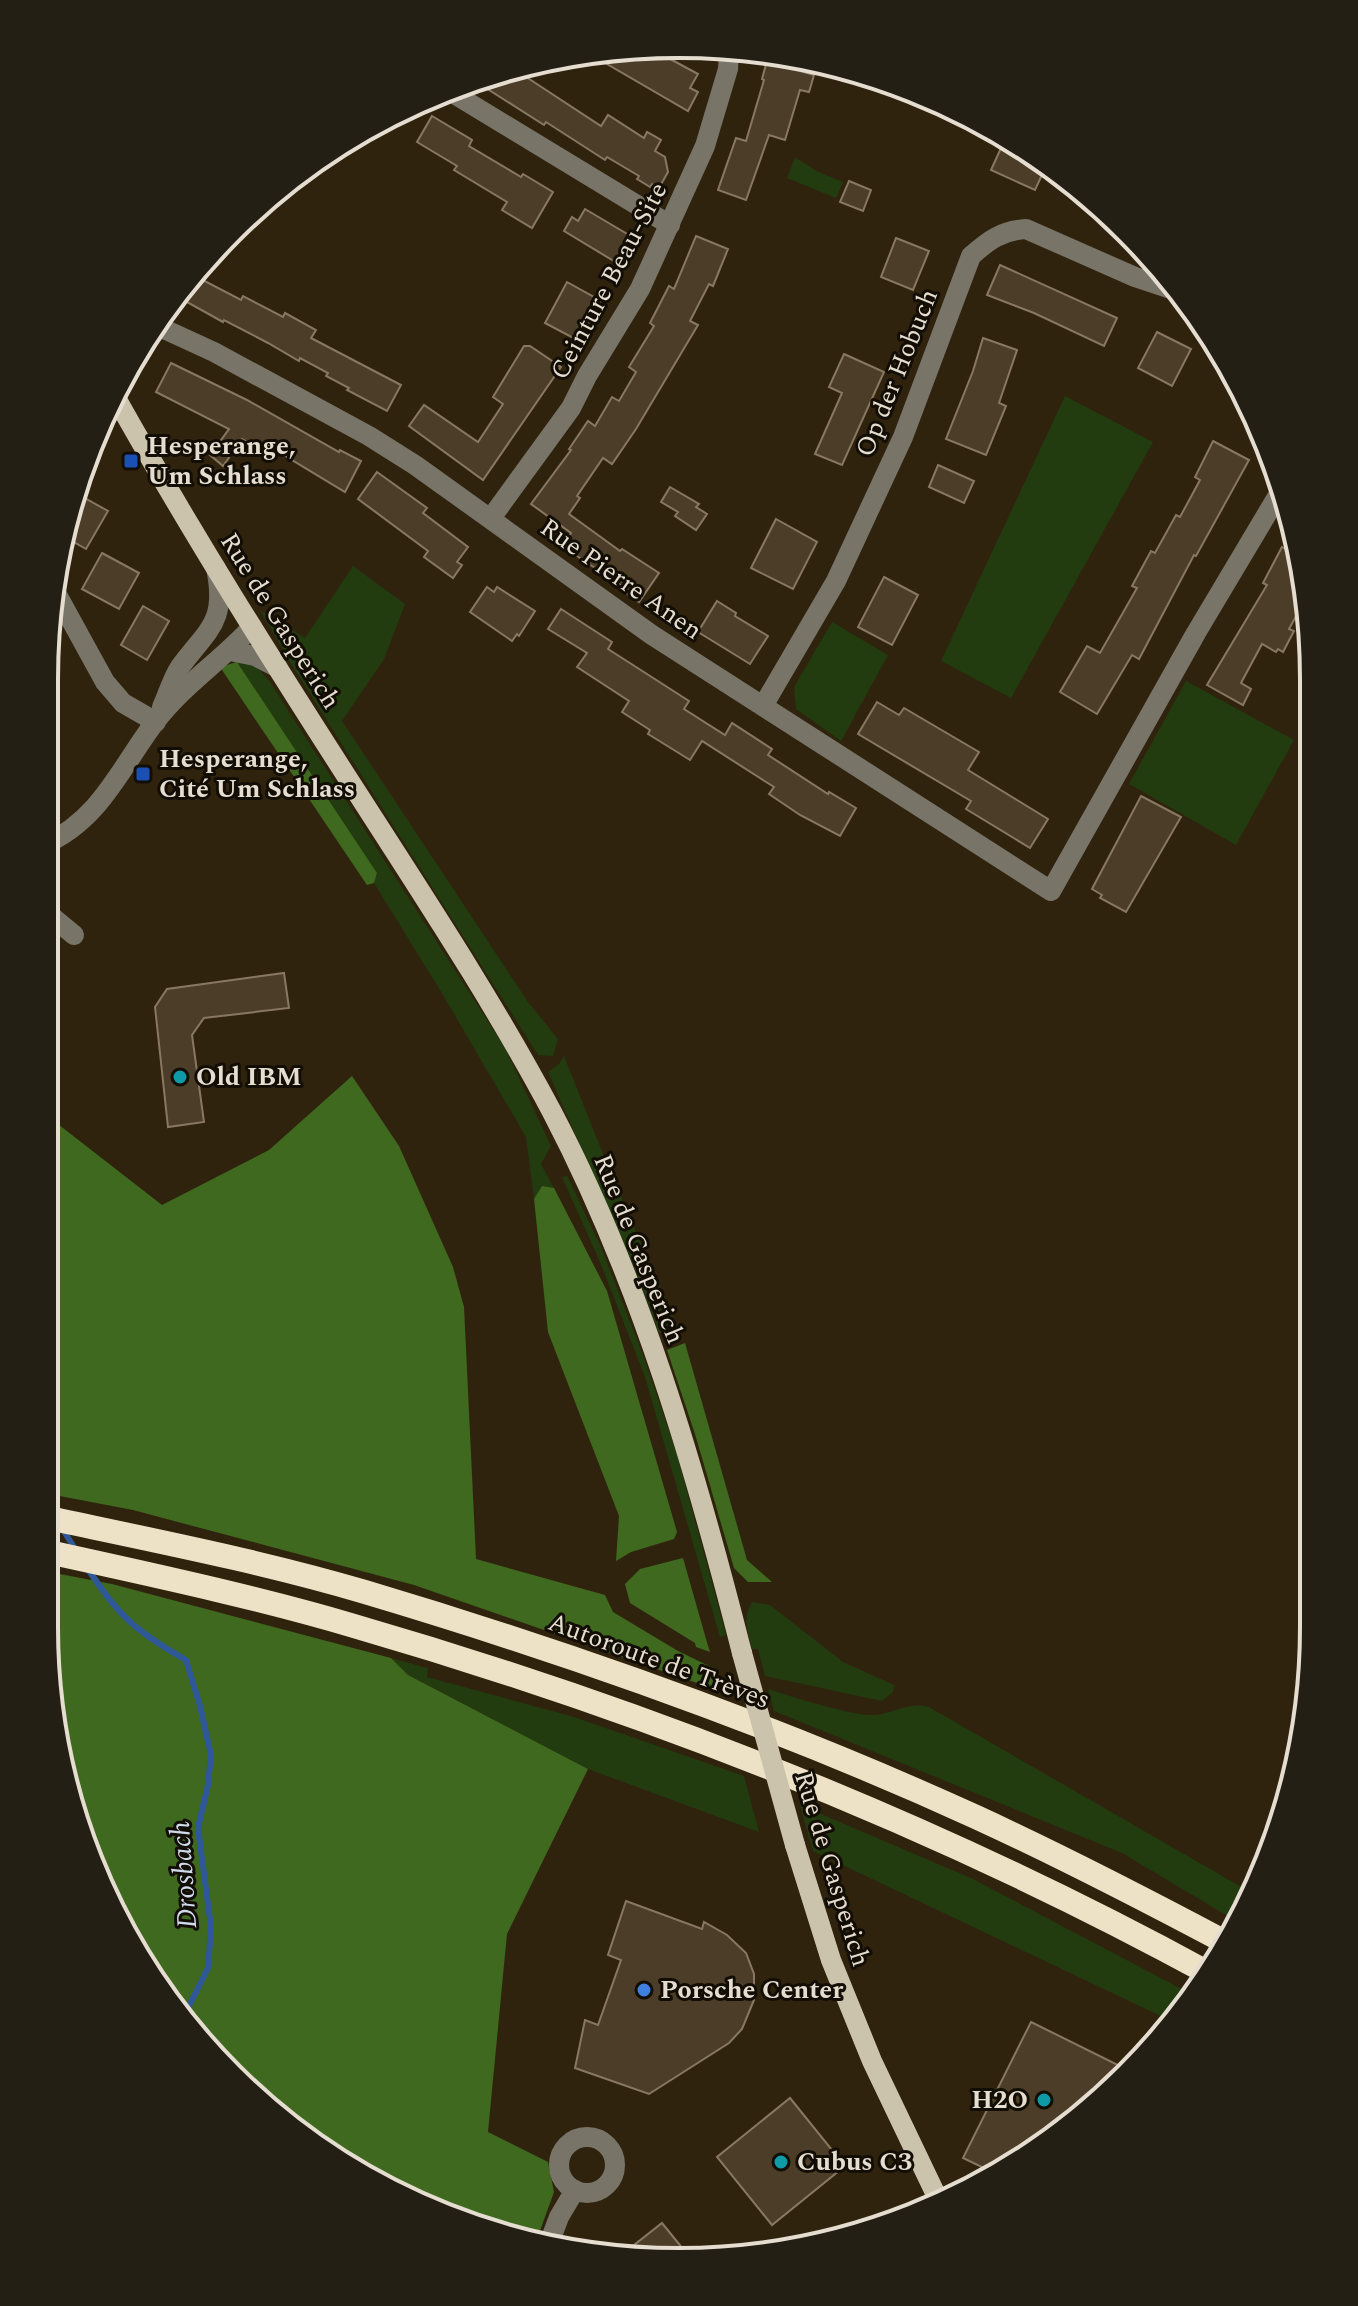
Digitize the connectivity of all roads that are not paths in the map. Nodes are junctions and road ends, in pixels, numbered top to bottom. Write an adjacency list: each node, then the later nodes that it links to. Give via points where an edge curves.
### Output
1 (729, 60): 3 (street, Ceinture Beau-Site, via 705,146)
2 (461, 98): 3 (street)
3 (670, 225): 8 (street, Ceinture Beau-Site, via 640,289 571,408)
4 (1158, 285): 15 (street, Op der Hobuch, via 1026,229 993,236 971,256 896,451 836,581)
5 (166, 330): 8 (street, Rue Pierre Anen, via 369,436)
6 (121, 406): 9 (main road, Rue de Gasperich)
7 (1274, 502): 15 (street, Rue Pierre Anen, via 1051,891)
8 (491, 518): 15 (street, Rue Pierre Anen, via 652,635)
9 (216, 567): 11 (street, via 220,588); 12 (main road, Rue de Gasperich)
10 (62, 604): 16 (street, via 105,682 123,703)
11 (214, 626): 12 (street); 16 (street, via 178,670)
12 (252, 627): 13 (street); 14 (main road, Rue de Gasperich)
13 (230, 651): 14 (street); 16 (street, via 205,668)
14 (278, 668): 25 (main road, Rue de Gasperich, bridge, via 479,983 552,1112 622,1266 689,1455 795,1845 837,1974)
15 (763, 706)
16 (156, 722): 17 (street, via 86,819)
17 (58, 838)
18 (58, 922): 19 (street)
19 (74, 935)
20 (58, 1520): 22 (highway, Autoroute de Trèves, via 364,1592 615,1672 808,1745 976,1817)
21 (58, 1554): 23 (highway, via 354,1626 605,1705 799,1778 1043,1888)
22 (1217, 1938)
23 (1198, 1968)
24 (575, 2190): 26 (street)
25 (935, 2193)
26 (552, 2235)

